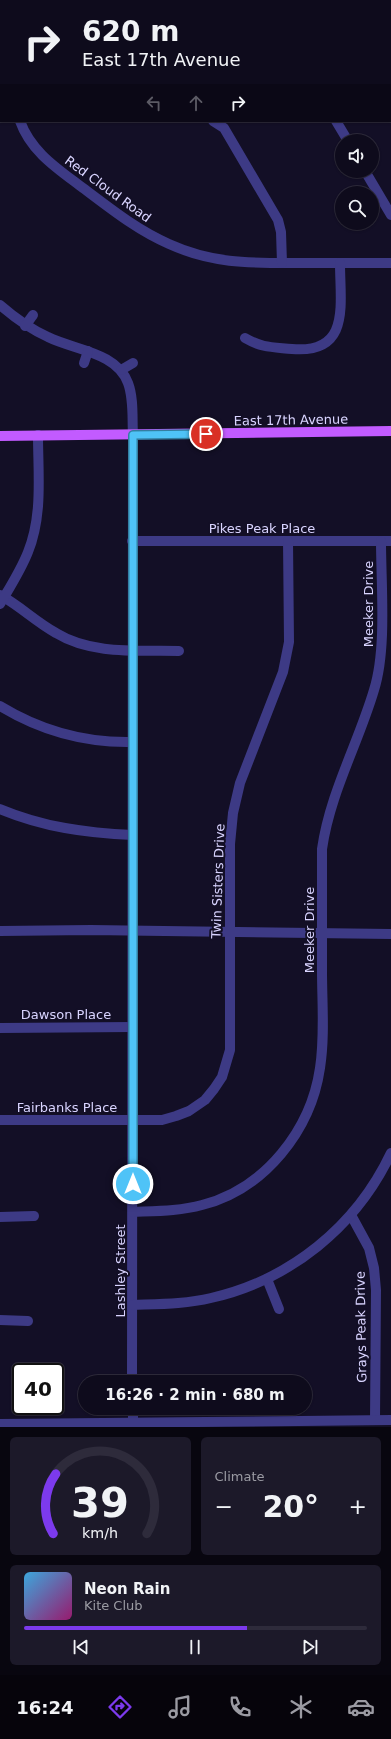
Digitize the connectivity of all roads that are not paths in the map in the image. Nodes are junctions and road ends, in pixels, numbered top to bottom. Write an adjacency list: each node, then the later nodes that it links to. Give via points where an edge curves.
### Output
1 (20, 122): 8 (street, Red Cloud Road, via 30,141 42,156 119,216 144,232 198,255 254,264)
2 (217, 122): 4 (street)
3 (337, 122): 5 (street)
4 (228, 125): 8 (street, via 278,220 282,232)
5 (344, 134)
6 (369, 178): 7 (street)
7 (391, 215)
8 (282, 263): 9 (street, Red Cloud Road)
9 (340, 263): 10 (street, Red Cloud Road); 14 (street, via 340,316 337,329 326,343 308,350 259,346)
10 (391, 263)
11 (1, 309): 13 (street, Lashley Street)
12 (33, 315): 13 (street)
13 (25, 326): 15 (street, Lashley Street, via 50,339)
14 (245, 338)
15 (88, 351): 17 (street); 18 (street, Lashley Street, via 106,358)
16 (133, 362): 18 (street)
17 (84, 363)
18 (121, 370): 20 (street, Lashley Street, via 131,392)
19 (391, 431): 20 (main road, East 17th Avenue)
20 (133, 435): 22 (main road, East 17th Avenue); 23 (street, Lashley Street)
21 (0, 436): 22 (main road, East 17th Avenue)
22 (38, 436): 26 (street, via 38,507 33,536 28,553)
23 (132, 541): 24 (street, Pikes Peak Place); 27 (street, Lashley Street)
24 (288, 541): 25 (street, Pikes Peak Place); 35 (street, Twin Sisters Drive, via 287,657 245,768 234,813 230,844)
25 (386, 541): 36 (street, Meeker Drive, via 380,665 375,690 325,825 322,849)
26 (1, 599): 27 (street, via 75,643 101,649)
27 (132, 650): 28 (street); 30 (street, Lashley Street)
28 (179, 651)
29 (0, 706): 30 (street, via 41,727 64,735 95,741)
30 (132, 742): 32 (street, Lashley Street)
31 (0, 810): 32 (street, via 57,828)
32 (132, 835): 34 (street, Lashley Street)
33 (0, 931): 34 (street)
34 (132, 931): 35 (street); 38 (street, Lashley Street)
35 (229, 932): 36 (street); 40 (street, Twin Sisters Drive, via 230,1050 222,1077 205,1100 189,1111 162,1120)
36 (322, 933): 37 (street); 43 (street, Meeker Drive, via 320,1067 310,1107 301,1126 269,1167 227,1196 203,1205 178,1210)
37 (391, 934)
38 (133, 1027): 39 (street, Dawson Place); 40 (street, Lashley Street)
39 (0, 1028)
40 (133, 1119): 41 (street, Fairbanks Place); 43 (street, Lashley Street)
41 (0, 1120)
42 (391, 1153): 44 (street, via 369,1192)
43 (133, 1212): 48 (street, Lashley Street)
44 (350, 1215): 47 (street, via 318,1247 294,1265); 53 (street, Grays Peak Drive, via 369,1248 374,1268)
45 (34, 1216): 46 (street)
46 (0, 1217)
47 (267, 1279): 48 (street, via 240,1291 210,1299); 49 (street)
48 (133, 1305): 52 (street, Lashley Street)
49 (279, 1309)
50 (0, 1320): 51 (street)
51 (28, 1321)
52 (132, 1375)
53 (375, 1420): 54 (street); 56 (street)
54 (391, 1420)
55 (0, 1424): 56 (street)
56 (133, 1425)

